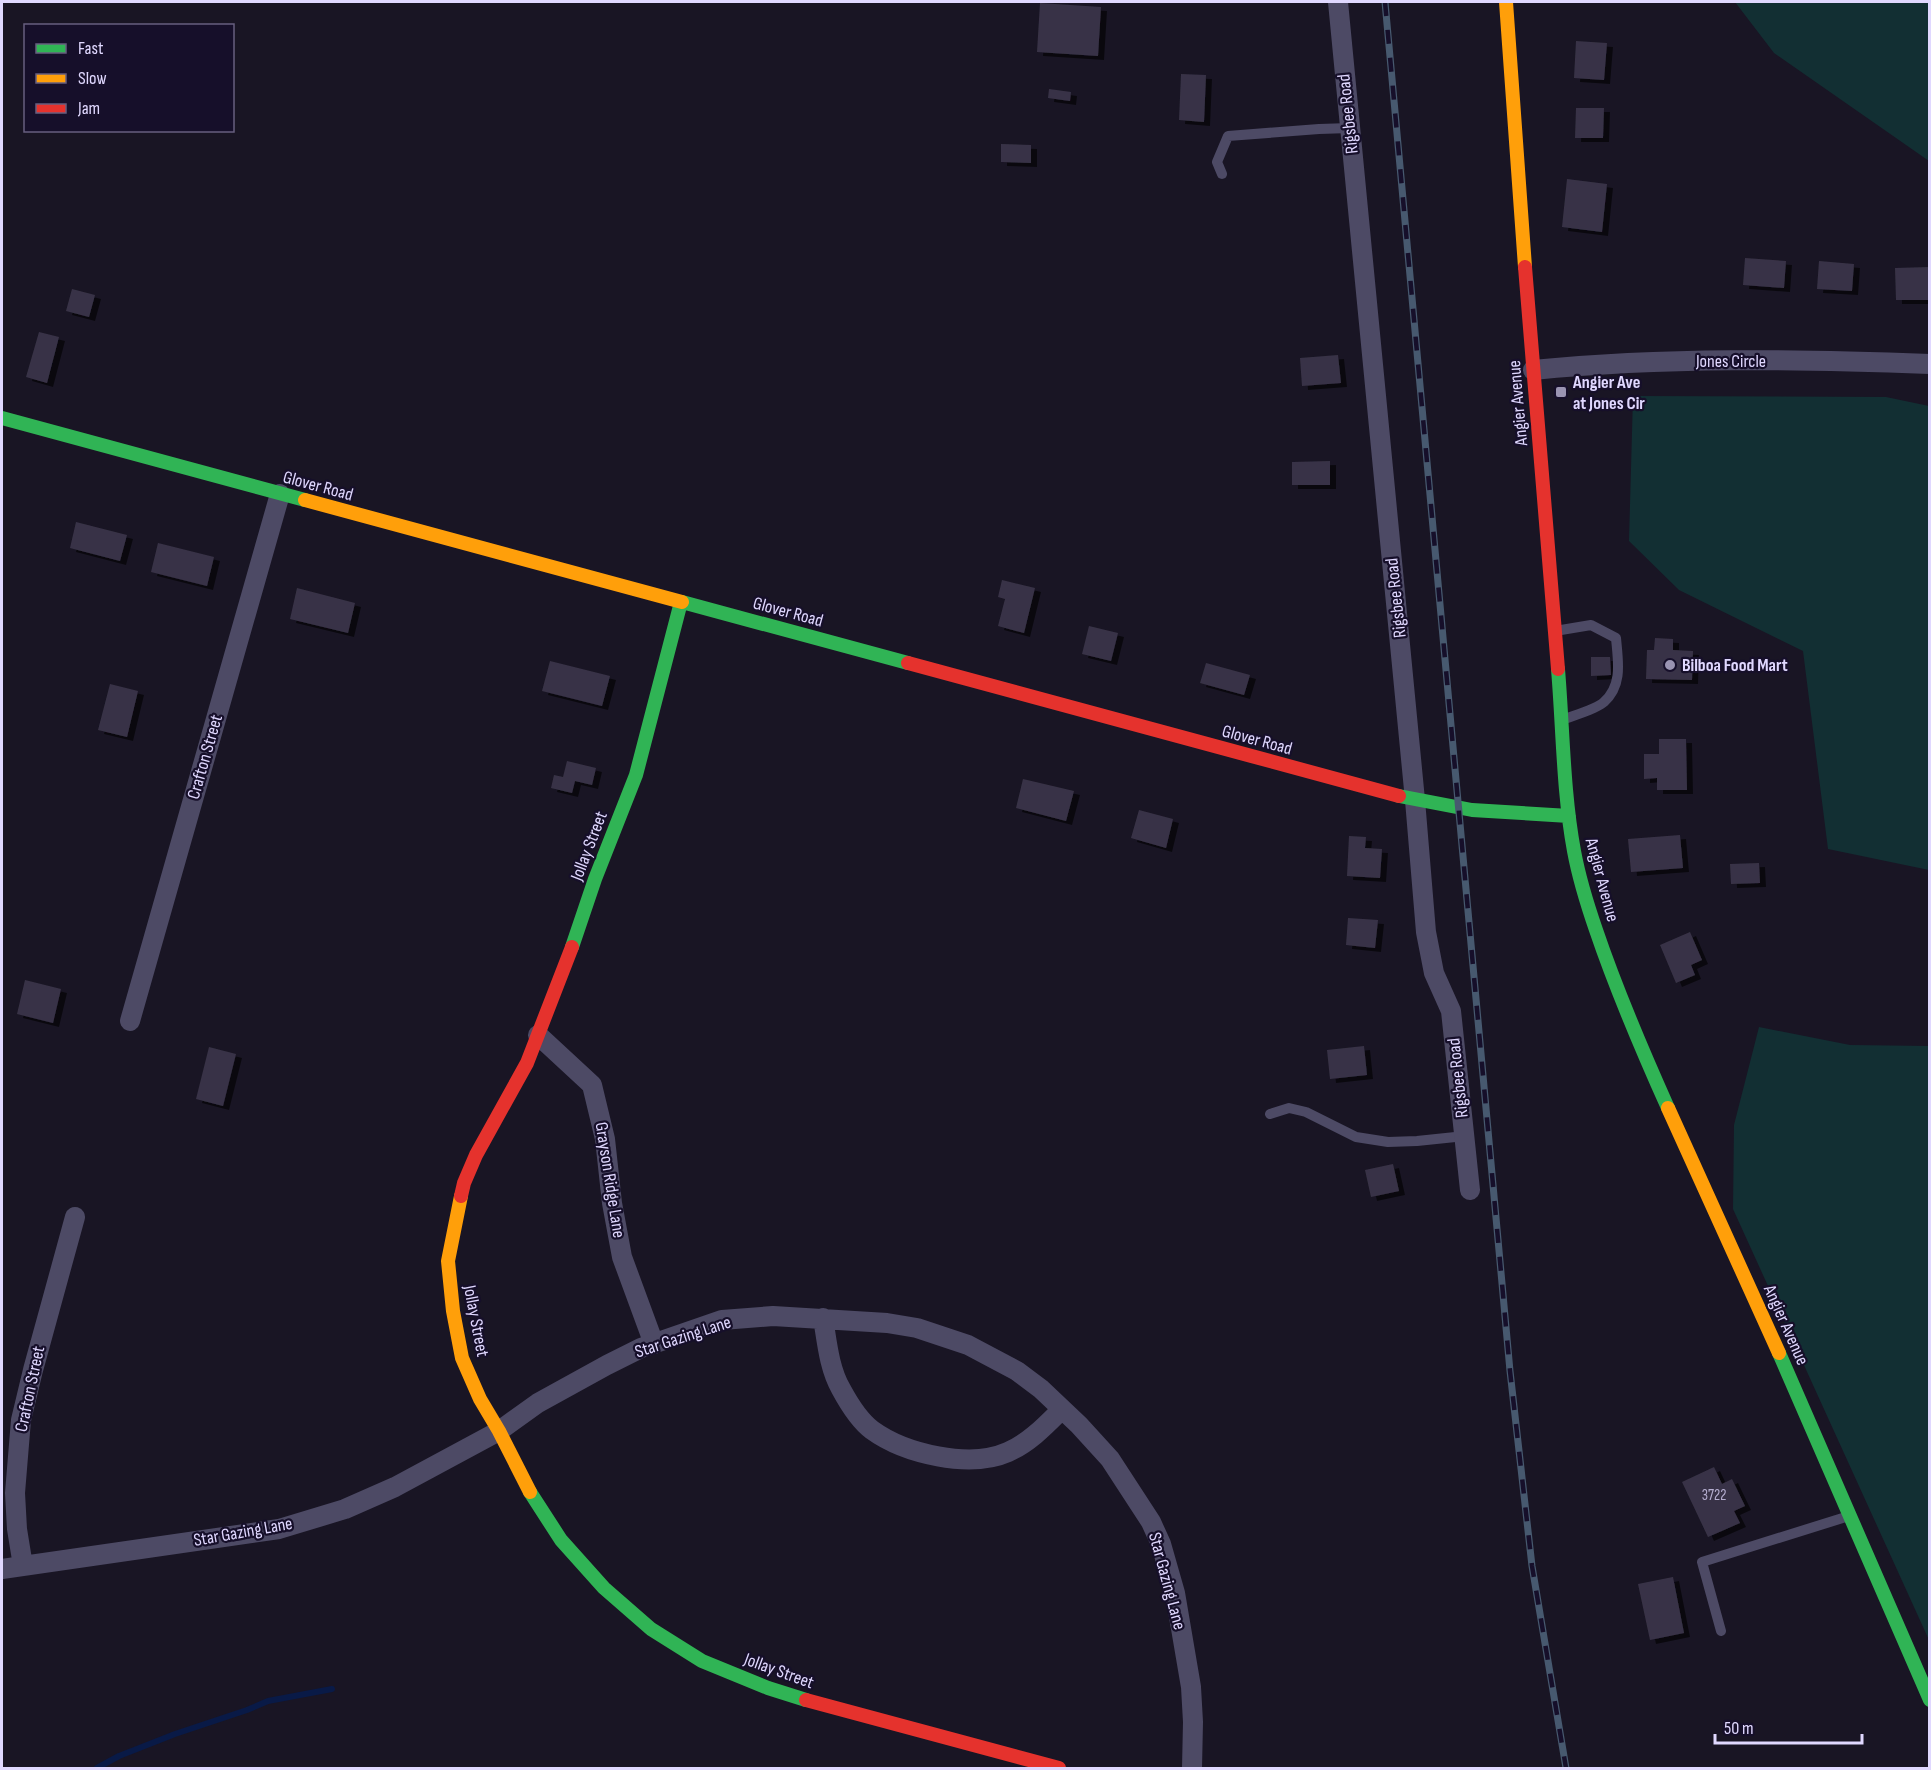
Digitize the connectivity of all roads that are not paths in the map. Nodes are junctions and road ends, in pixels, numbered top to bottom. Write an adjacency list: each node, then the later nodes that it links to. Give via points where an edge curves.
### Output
1 (1338, 2): 3 (street, Rigsbee Road)
2 (1506, 2): 6 (street, Angier Avenue)
3 (1350, 128): 4 (lane, via 1228,136 1217,162); 12 (street, Rigsbee Road)
4 (1222, 174)
5 (1929, 364): 6 (street, Jones Circle, via 1655,362)
6 (1533, 370): 10 (street, Angier Avenue)
7 (2, 418): 8 (street, Glover Road)
8 (280, 494): 9 (street, Glover Road); 14 (street, Crafton Street)
9 (681, 602): 12 (street, Glover Road); 15 (street, Jollay Street, via 636,774)
10 (1556, 631): 11 (street, Angier Avenue); 11 (lane, via 1591,625 1616,638 1618,677 1604,704)
11 (1561, 720): 13 (street, Angier Avenue)
12 (1415, 800): 13 (street, Glover Road, via 1472,810); 17 (street, Rigsbee Road, via 1426,932 1434,973 1451,1011)
13 (1569, 816): 24 (street, Angier Avenue, via 1586,900 1632,1028)
14 (130, 1021)
15 (538, 1035): 21 (street, Grayson Ridge Lane, via 592,1085 622,1257); 23 (street, Jollay Street, via 464,1183 448,1261 462,1358)
16 (1270, 1114): 17 (lane, via 1288,1108 1356,1137 1388,1142)
17 (1465, 1136): 18 (street, Rigsbee Road)
18 (1470, 1190)
19 (75, 1216): 25 (street, Crafton Street, via 21,1420 15,1492)
20 (823, 1318): 21 (street, Star Gazing Lane, via 723,1320); 22 (street, Star Gazing Lane, via 917,1328 968,1346 1017,1371); 22 (street, via 840,1389 871,1429 893,1442 943,1456 989,1459 1025,1442)
21 (654, 1344): 23 (street, Star Gazing Lane, via 538,1403)
22 (1062, 1409): 30 (street, Star Gazing Lane, via 1110,1459 1161,1544 1175,1593 1191,1688)
23 (499, 1431): 25 (street, Star Gazing Lane, via 345,1509 279,1529); 29 (street, Jollay Street, via 527,1488 561,1540 604,1588 651,1629 702,1661 827,1707)
24 (1850, 1515): 27 (lane, via 1702,1562); 28 (street, Angier Avenue)
25 (24, 1566): 26 (street, Star Gazing Lane)
26 (2, 1569)
27 (1721, 1631)
28 (1929, 1700)
29 (1059, 1768)
30 (1192, 1768)

